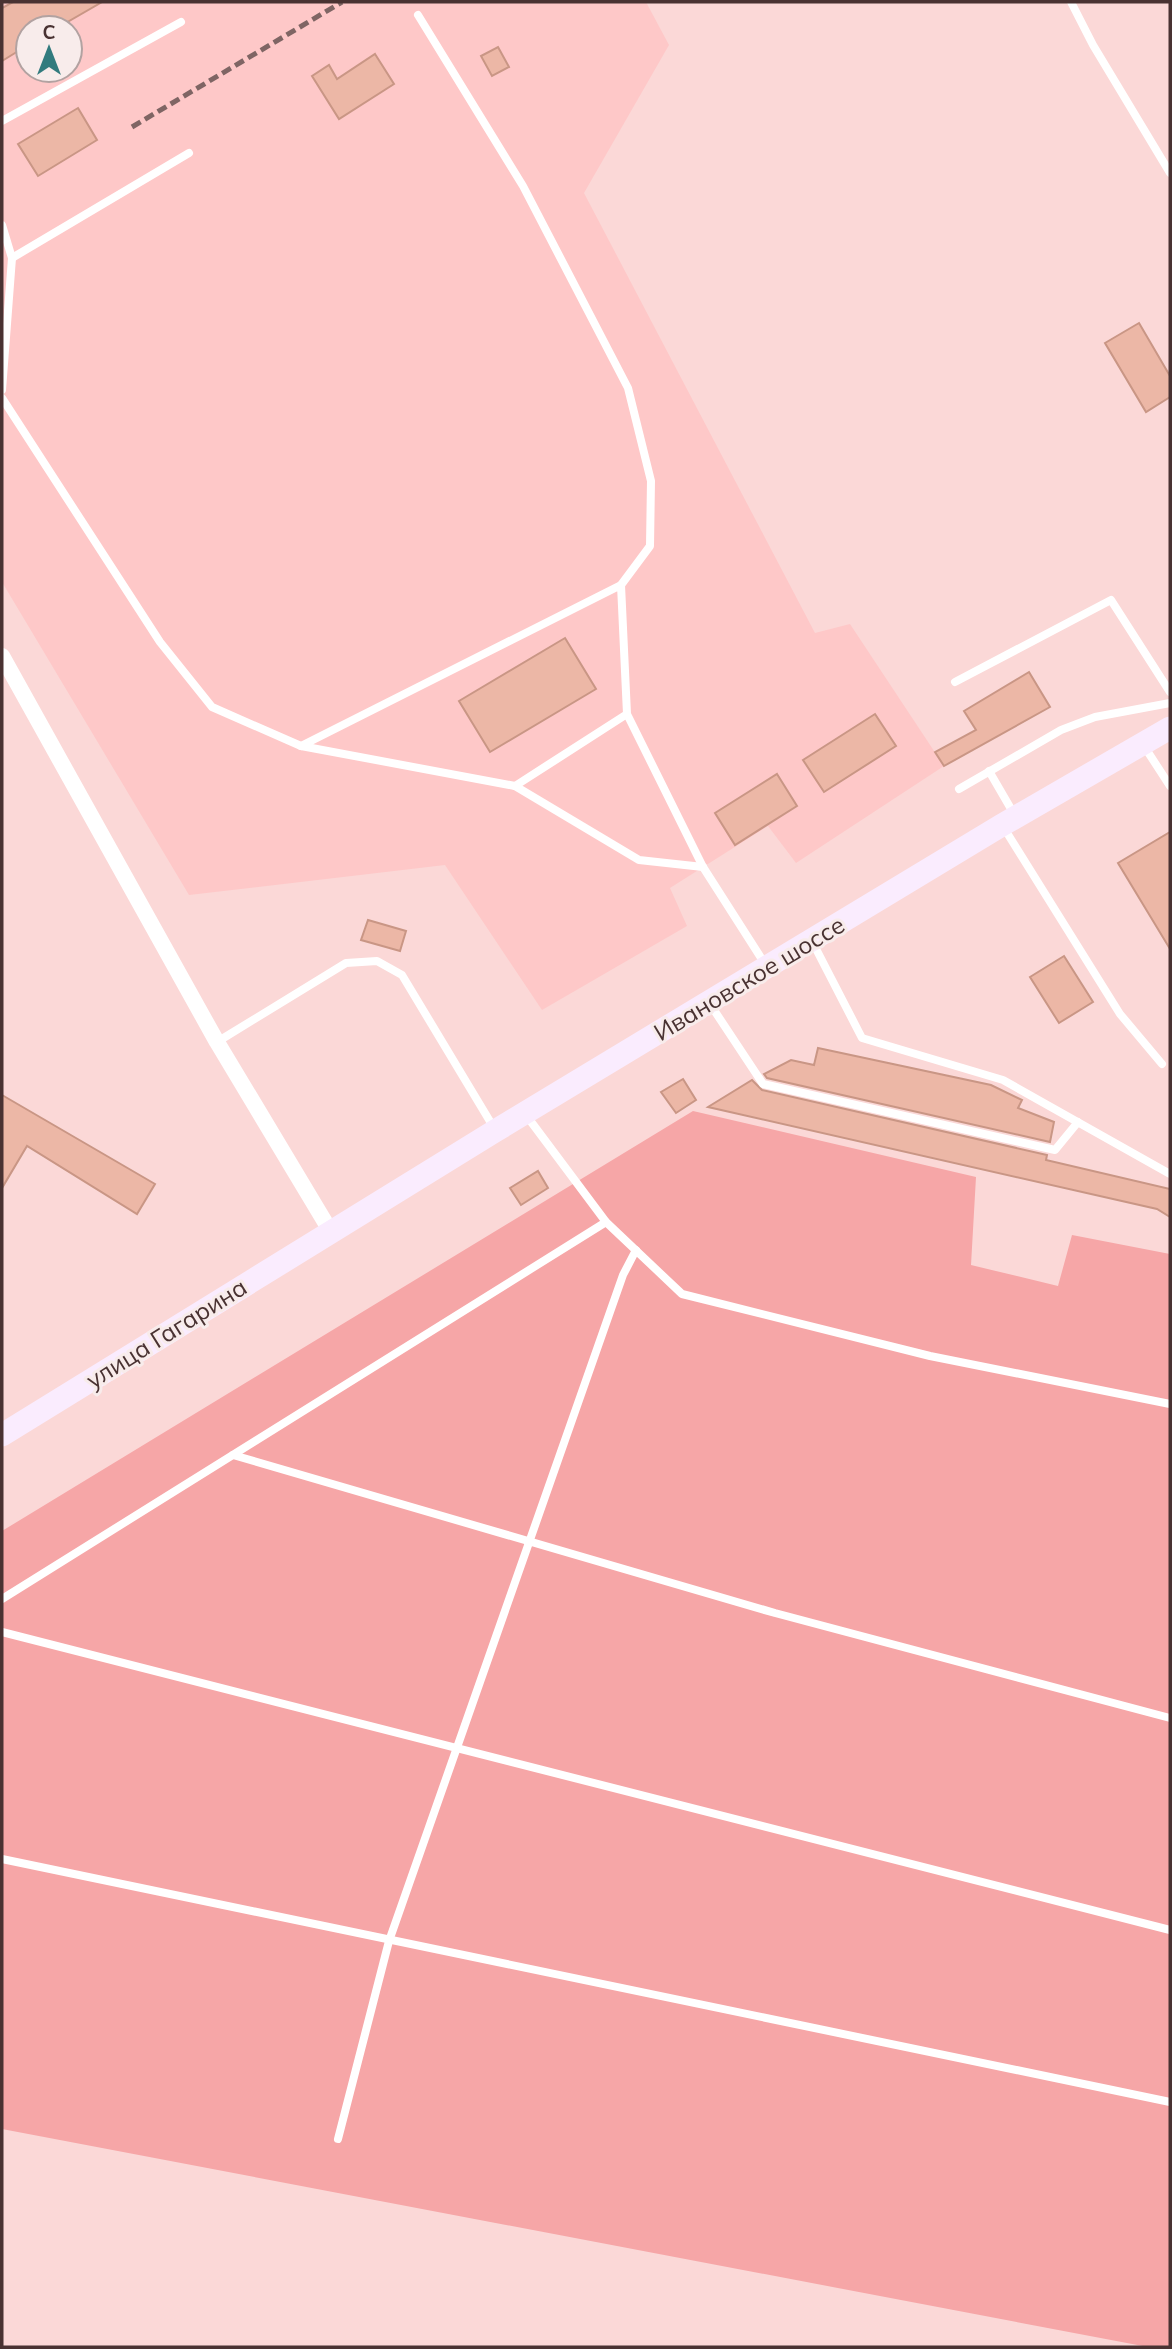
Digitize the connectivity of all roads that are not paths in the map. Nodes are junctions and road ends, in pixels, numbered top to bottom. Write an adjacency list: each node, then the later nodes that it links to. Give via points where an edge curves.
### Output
1 (1071, 2): 6 (lane)
2 (418, 15): 11 (lane, via 523,186 628,388 651,481 650,546)
3 (181, 22): 4 (lane)
4 (2, 121)
5 (189, 153): 8 (lane)
6 (1170, 173)
7 (2, 225): 8 (lane)
8 (12, 258): 9 (lane)
9 (2, 390)
10 (2, 398): 19 (lane, via 160,642 212,707)
11 (621, 585): 16 (lane); 19 (lane)
12 (2, 656): 29 (street)
13 (955, 682): 14 (lane, via 1111,600)
14 (1170, 692)
15 (1170, 703): 20 (lane, via 1095,717 1061,730)
16 (627, 714): 21 (lane); 25 (lane)
17 (1170, 728): 18 (street, Ивановское шоссе)
18 (1143, 744): 22 (lane); 24 (street, Ивановское шоссе)
19 (301, 746): 21 (lane)
20 (989, 771): 23 (lane); 24 (lane)
21 (515, 786): 25 (lane, via 639,860)
22 (1170, 786)
23 (959, 789)
24 (1009, 821): 26 (street, Ивановское шоссе); 30 (lane, via 1120,1014)
25 (703, 867): 27 (lane)
26 (811, 940): 27 (street, Ивановское шоссе); 32 (lane, via 862,1038 1003,1080)
27 (767, 967): 28 (street, Ивановское шоссе)
28 (709, 1002): 31 (street, Ивановское шоссе); 32 (lane, via 763,1084 1055,1150)
29 (218, 1042): 33 (lane, via 346,963 377,961 402,975); 36 (street)
30 (1162, 1064)
31 (524, 1113): 33 (street, Ивановское шоссе); 35 (lane)
32 (1078, 1122): 34 (lane)
33 (495, 1131): 36 (street, Ивановское шоссе)
34 (1170, 1174)
35 (607, 1222): 37 (lane); 40 (lane)
36 (331, 1232): 39 (street, улица Гагарина)
37 (636, 1250): 38 (lane, via 681,1294 930,1356); 41 (lane)
38 (1170, 1404)
39 (2, 1435)
40 (233, 1455): 41 (lane); 42 (lane)
41 (528, 1541): 44 (lane); 45 (lane)
42 (2, 1600)
43 (2, 1632): 45 (lane)
44 (1170, 1718)
45 (456, 1748): 47 (lane); 48 (lane)
46 (2, 1859): 48 (lane)
47 (1170, 1930)
48 (389, 1941): 49 (lane); 50 (lane)
49 (1170, 2102)
50 (338, 2138)

